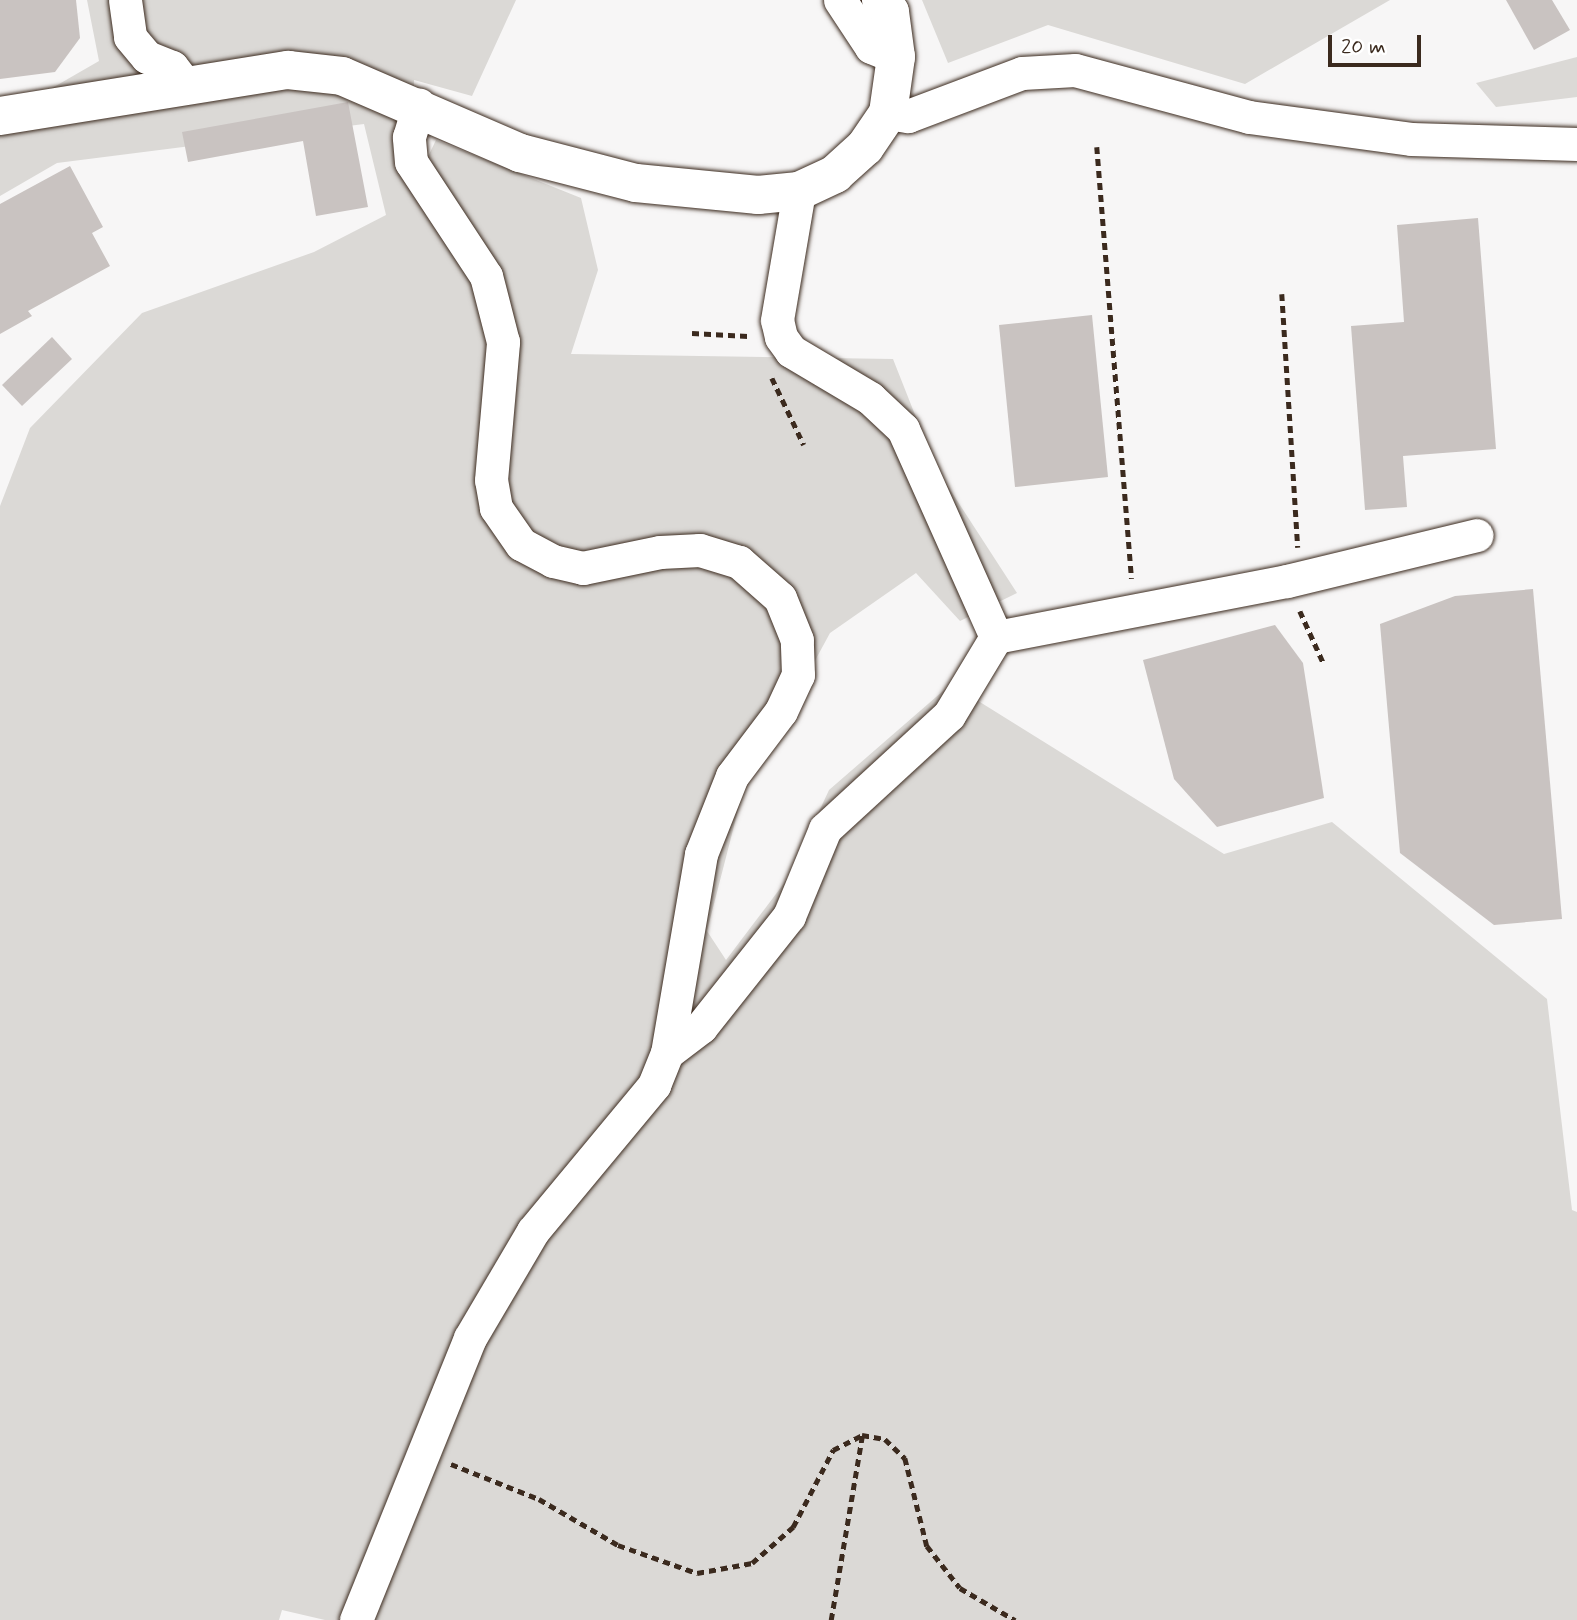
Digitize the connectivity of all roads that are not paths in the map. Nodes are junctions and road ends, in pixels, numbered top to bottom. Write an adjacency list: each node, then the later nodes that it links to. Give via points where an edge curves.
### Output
1 (125, 0): 5 (street, via 130,37 147,57 172,67)
2 (840, 0): 4 (street, via 870,47)
3 (881, 0): 4 (street, via 890,12)
4 (896, 57): 7 (street)
5 (186, 85): 6 (street, via 288,70 342,76); 8 (street)
6 (419, 105): 10 (street, via 520,153 636,183 758,195); 13 (street, via 409,137 411,162 486,276 503,342 491,480 496,508 521,544 553,561 583,568 660,552 700,550 739,562 780,598 797,640 798,675 782,711 732,776 701,854)
7 (888, 113): 9 (street, via 908,116 1021,73 1075,70 1249,117 1411,139); 10 (street, via 865,147 835,174)
8 (0, 117)
9 (1577, 144)
10 (799, 191): 12 (street, via 777,320 763,341 791,351 870,398 903,429)
11 (1476, 535): 12 (street, via 1287,581)
12 (996, 637): 13 (street, via 949,715 825,829 789,916 701,1027)
13 (667, 1053): 14 (street, via 653,1085 620,1132 533,1231 470,1338)
14 (356, 1620)

